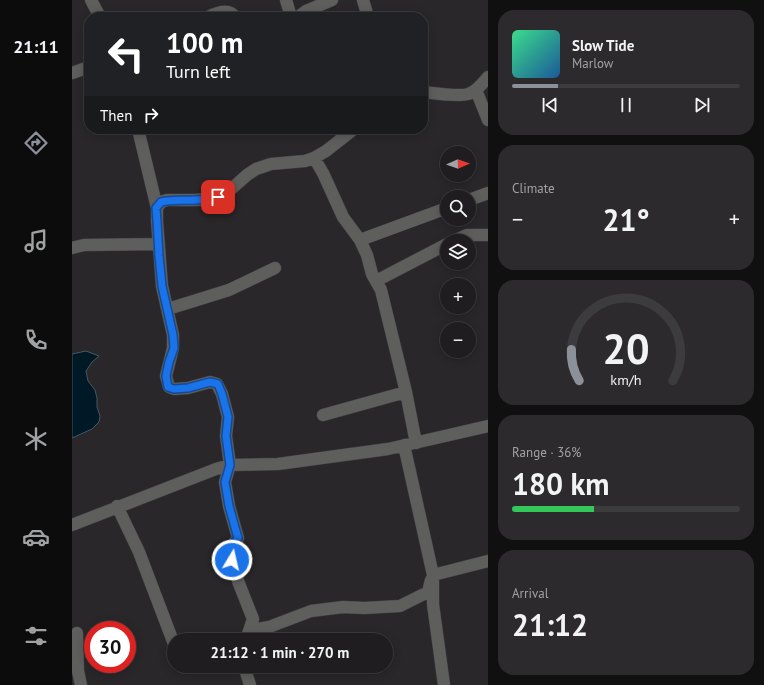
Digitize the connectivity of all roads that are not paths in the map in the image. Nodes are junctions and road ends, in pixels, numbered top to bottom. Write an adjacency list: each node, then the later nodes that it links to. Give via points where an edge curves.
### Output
1 (91, 0): 5 (street)
2 (286, 0): 6 (street)
3 (332, 0): 7 (street)
4 (363, 0): 8 (street)
5 (97, 12)
6 (290, 12)
7 (305, 12)
8 (367, 12)
9 (84, 69): 10 (street)
10 (72, 73)
11 (488, 77): 12 (street)
12 (476, 90): 13 (street, via 462,95); 14 (street)
13 (428, 92)
14 (488, 120)
15 (139, 134): 20 (street)
16 (347, 134): 17 (street)
17 (314, 158): 20 (street, via 256,169 218,197 167,200); 24 (street, via 343,218)
18 (488, 193): 19 (street)
19 (476, 197)
20 (156, 208): 25 (street)
21 (440, 211): 24 (street)
22 (476, 235): 23 (street)
23 (488, 235)
24 (360, 240): 29 (street)
25 (159, 244): 26 (street, via 84,245); 30 (street, via 162,286)
26 (72, 248)
27 (440, 248): 29 (street)
28 (275, 268): 30 (street, via 229,290)
29 (376, 281): 31 (street, via 381,290)
30 (168, 309): 35 (street, via 174,348 166,376 168,387 188,388 210,382 218,384 228,417 226,436)
31 (406, 392): 32 (street); 34 (street)
32 (323, 416)
33 (488, 426): 34 (street)
34 (410, 444): 35 (street, via 278,464); 39 (street)
35 (230, 465): 36 (street); 42 (street, via 225,482 238,538 228,549 253,619)
36 (117, 506): 37 (street); 41 (street, via 139,552)
37 (72, 524)
38 (488, 561): 39 (street)
39 (433, 575): 43 (street, via 428,592 400,606 343,607 311,611); 47 (street, via 433,604)
40 (77, 633): 45 (street)
41 (170, 633)
42 (248, 633)
43 (252, 633)
44 (246, 673): 46 (street)
45 (81, 685)
46 (250, 685)
47 (444, 685)

